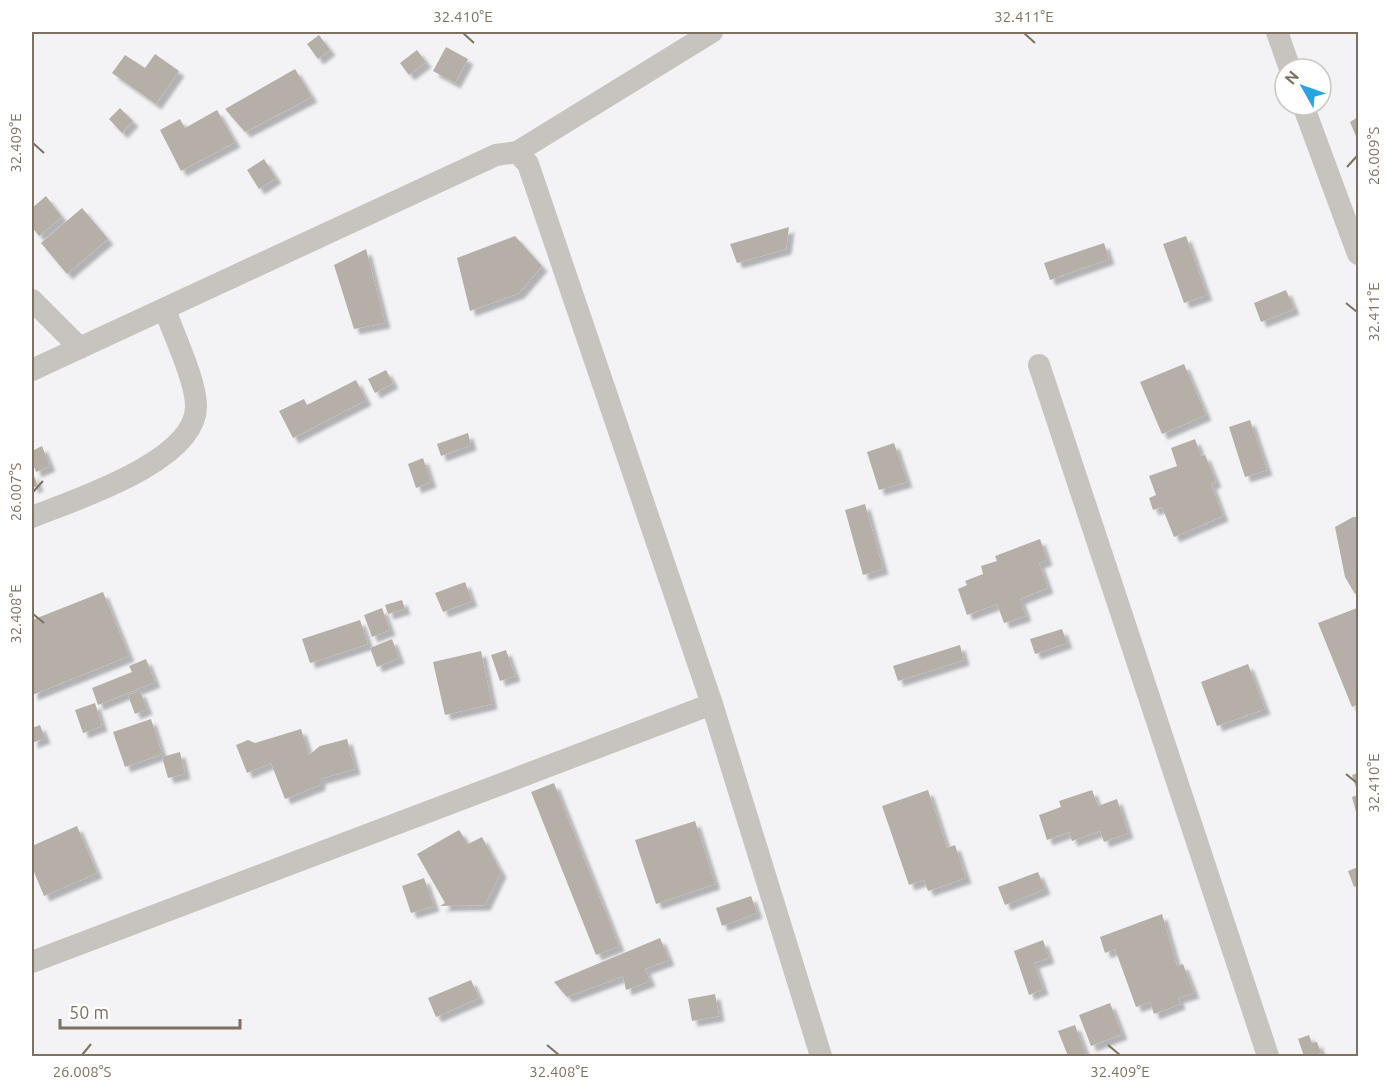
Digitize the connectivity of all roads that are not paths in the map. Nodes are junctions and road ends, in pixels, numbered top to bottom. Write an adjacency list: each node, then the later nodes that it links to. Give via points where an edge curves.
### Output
1 (712, 32): 5 (street)
2 (1277, 32): 3 (street)
3 (1286, 57)
4 (1308, 117): 6 (street)
5 (517, 152): 8 (street, via 496,155); 13 (street, via 528,164)
6 (1359, 254)
7 (32, 300): 9 (street)
8 (165, 310): 9 (street); 12 (street, via 196,397 195,416 188,433 135,476)
9 (80, 348): 11 (street)
10 (1039, 365): 16 (street)
11 (32, 370)
12 (32, 518)
13 (712, 704): 14 (street); 15 (street)
14 (32, 962)
15 (821, 1056)
16 (1268, 1056)

